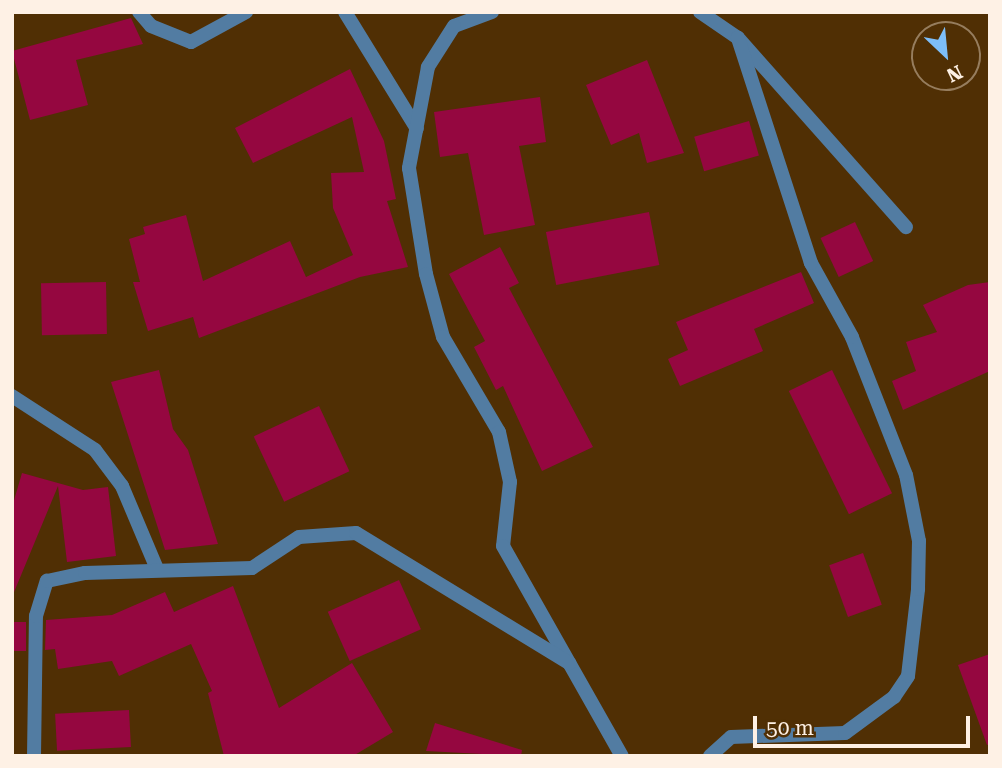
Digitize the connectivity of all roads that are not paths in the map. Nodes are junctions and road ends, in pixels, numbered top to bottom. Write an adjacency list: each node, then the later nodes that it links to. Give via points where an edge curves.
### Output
1 (139, 12): 2 (street, via 151,26 191,42)
2 (246, 12)
3 (345, 12): 7 (street)
4 (492, 12): 7 (street, via 454,26 428,67)
5 (700, 12): 6 (street)
6 (738, 38): 8 (street); 14 (street, via 811,263 852,337 905,475 919,541 918,589 908,676 894,697 845,733 730,737)
7 (417, 129): 11 (street, via 409,168 426,274 443,337 499,432 510,482 503,546)
8 (906, 227)
9 (12, 397): 10 (street, via 95,450 122,486)
10 (157, 569): 11 (street, via 252,568 299,537 356,533); 12 (street, via 47,581 36,616)
11 (570, 664): 13 (street)
12 (34, 756)
13 (622, 756)
14 (710, 756)

